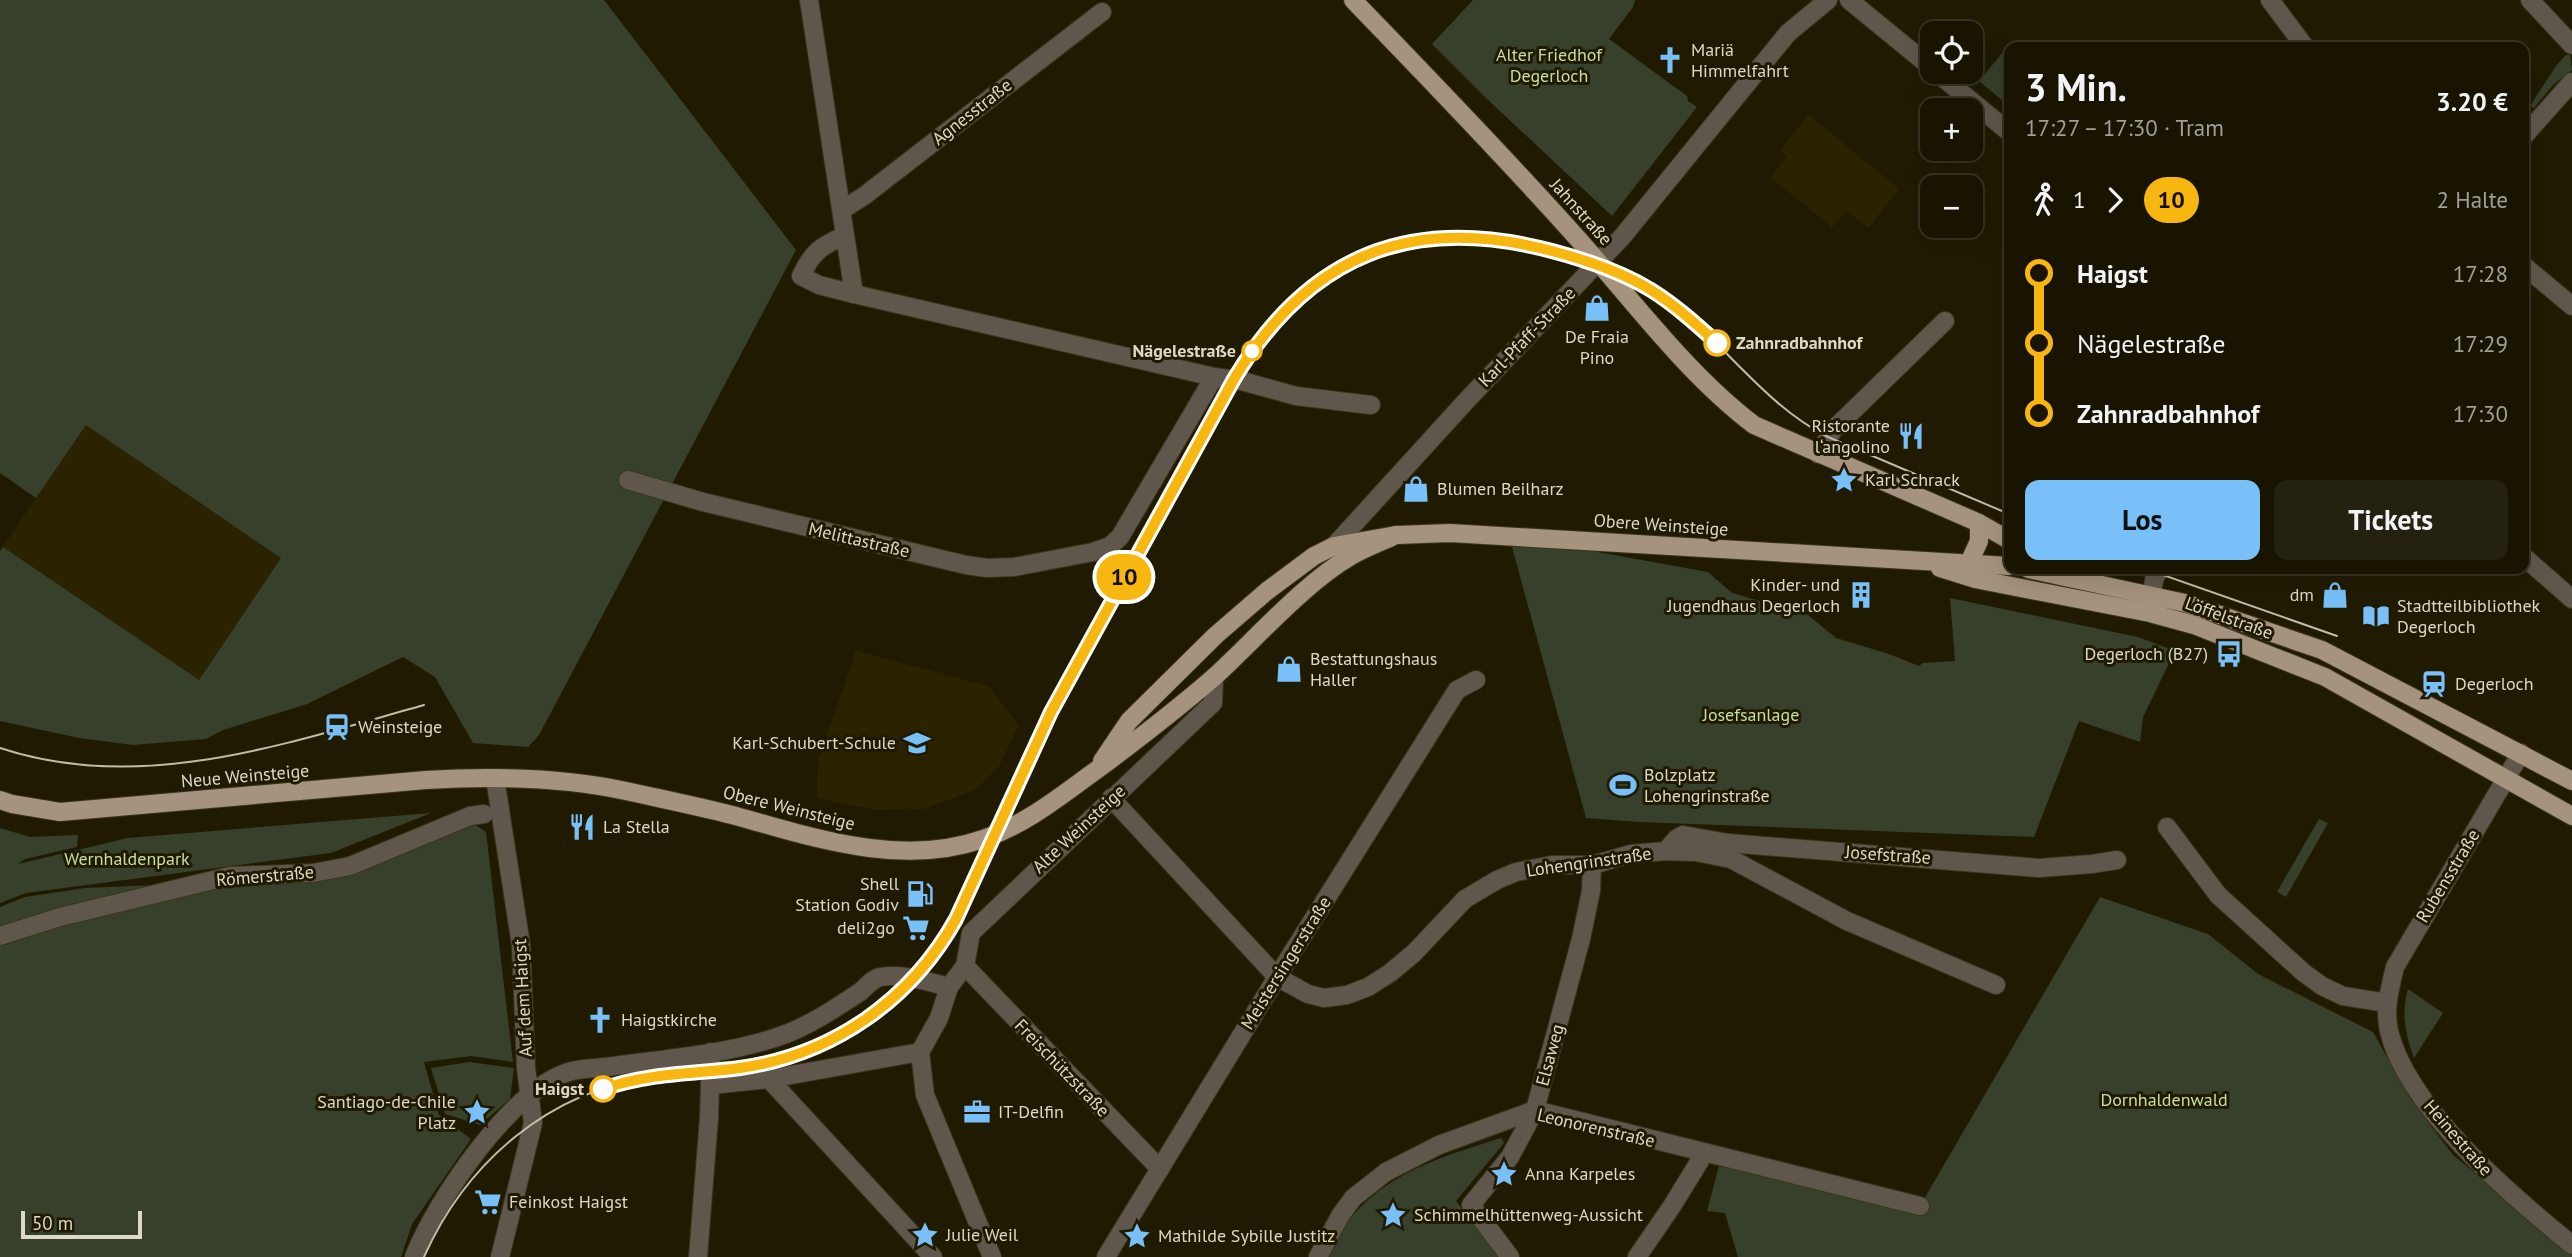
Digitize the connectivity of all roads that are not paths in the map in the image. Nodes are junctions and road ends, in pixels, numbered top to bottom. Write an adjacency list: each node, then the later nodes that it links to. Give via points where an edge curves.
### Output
1 (809, 0): 15 (street)
2 (1353, 0): 17 (main road, Jahnstraße)
3 (1828, 0): 17 (street, Karl-Pfaff-Straße, via 1788,33)
4 (1849, 0): 10 (street)
5 (2270, 0): 8 (street)
6 (2530, 0): 9 (street)
7 (1102, 12): 15 (street, Agnesstraße)
8 (2301, 42)
9 (2572, 44)
10 (1920, 58)
11 (2572, 82): 14 (street)
12 (1951, 84): 13 (street)
13 (2004, 128)
14 (2529, 130)
15 (842, 211): 16 (street)
16 (844, 236): 19 (street); 19 (street, via 821,246 801,276)
17 (1598, 262): 24 (main road, Jahnstraße, via 1731,408 1754,425); 29 (street, Karl-Pfaff-Straße)
18 (2529, 270): 20 (street)
19 (854, 294): 22 (street)
20 (2572, 306)
21 (1945, 321): 24 (street, via 1833,429)
22 (1214, 377): 23 (street, via 1296,396); 25 (street, Melittastraße, via 1120,537 1093,552 1014,567 965,565)
23 (1371, 405)
24 (1818, 454): 26 (main road, Jahnstraße)
25 (628, 480)
26 (1979, 523): 28 (main road, Jahnstraße); 32 (main road, via 1979,541)
27 (1396, 535): 29 (main road, Obere Weinsteige); 31 (main road, Obere Weinsteige, via 1462,533); 41 (main road, Obere Weinsteige, via 1351,556)
28 (2004, 541)
29 (1334, 546): 41 (main road, via 1302,585); 46 (main road, Obere Weinsteige, via 1267,591 1216,635 1129,721)
30 (2529, 561): 40 (street)
31 (1924, 563): 32 (main road); 39 (main road, Löffelstraße, via 1975,579)
32 (1969, 563): 33 (main road)
33 (2004, 566)
34 (2033, 574): 39 (main road)
35 (2055, 574): 38 (main road, Löffelstraße)
36 (2073, 574): 38 (main road)
37 (2158, 574): 42 (street)
38 (2082, 579): 42 (main road, Löffelstraße)
39 (2051, 593): 42 (main road, Löffelstraße)
40 (2572, 599)
41 (1295, 601): 43 (main road, Obere Weinsteige)
42 (2151, 604): 45 (main road, Löffelstraße, via 2185,603 2322,650); 48 (main road, Löffelstraße, via 2325,677)
43 (1214, 677): 46 (main road, Obere Weinsteige); 50 (street, Alte Weinsteige, via 1213,703)
44 (1476, 680): 60 (street, Meistersingerstraße, via 1457,690)
45 (2521, 753): 48 (street, Rubensstraße); 49 (main road, Löffelstraße)
46 (1097, 770): 47 (main road, Obere Weinsteige, via 1011,828 948,848 914,851 834,842 591,785)
47 (495, 778): 51 (main road, Neue Weinsteige, via 60,812); 68 (street, Auf dem Haigst, via 522,945)
48 (2506, 779): 53 (main road, Löffelstraße); 63 (street, Rubensstraße, via 2395,967)
49 (2572, 781)
50 (1111, 798): 59 (street, Alte Weinsteige, via 971,933); 60 (street, Lohengrinstraße)
51 (0, 800)
52 (484, 814): 58 (street, Römerstraße, via 350,866 313,873 230,876 60,916)
53 (2572, 816)
54 (2166, 827): 63 (street, via 2218,895 2304,973 2343,996)
55 (1665, 851): 56 (street, Josefstraße, via 1683,835 1728,843 2039,868); 57 (street, Lohengrinstraße); 61 (street, Lohengrinstraße, via 1731,859 1847,921)
56 (2118, 859)
57 (1592, 865): 60 (street, Lohengrinstraße, via 1552,865 1516,872 1481,887 1390,973 1347,995 1324,998 1308,994); 69 (street, Elsaweg, via 1581,939)
58 (0, 936)
59 (965, 966): 62 (street, Alte Weinsteige); 71 (street, Freischützstraße)
60 (1277, 977): 71 (street, Meistersingerstraße)
61 (1996, 985)
62 (949, 986): 64 (street, via 877,977 814,1021 786,1034); 65 (street, Alte Weinsteige, via 939,1018)
63 (2387, 1003): 73 (street, Heinestraße, via 2388,1030 2399,1061 2438,1118 2490,1175)
64 (711, 1052): 67 (street); 68 (street, via 571,1071)
65 (920, 1052): 66 (street); 78 (street, via 925,1095)
66 (769, 1079): 67 (street); 77 (street)
67 (711, 1085): 76 (street)
68 (531, 1094): 74 (street, via 498,1126 463,1171); 75 (street, Auf dem Haigst, via 533,1123)
69 (1535, 1110): 70 (street, Leonorenstraße); 80 (street, Leonorenstraße, via 1439,1145 1386,1172 1353,1198); 81 (street, Elsaweg, via 1510,1157 1471,1205)
70 (1704, 1154): 72 (street, Leonorenstraße); 82 (street)
71 (1160, 1169): 79 (street, Meistersingerstraße)
72 (1920, 1206)
73 (2572, 1245)
74 (414, 1257)
75 (500, 1257)
76 (698, 1257)
77 (933, 1257)
78 (992, 1257)
79 (1106, 1257)
80 (1318, 1257)
81 (1510, 1257)
82 (1637, 1257)

